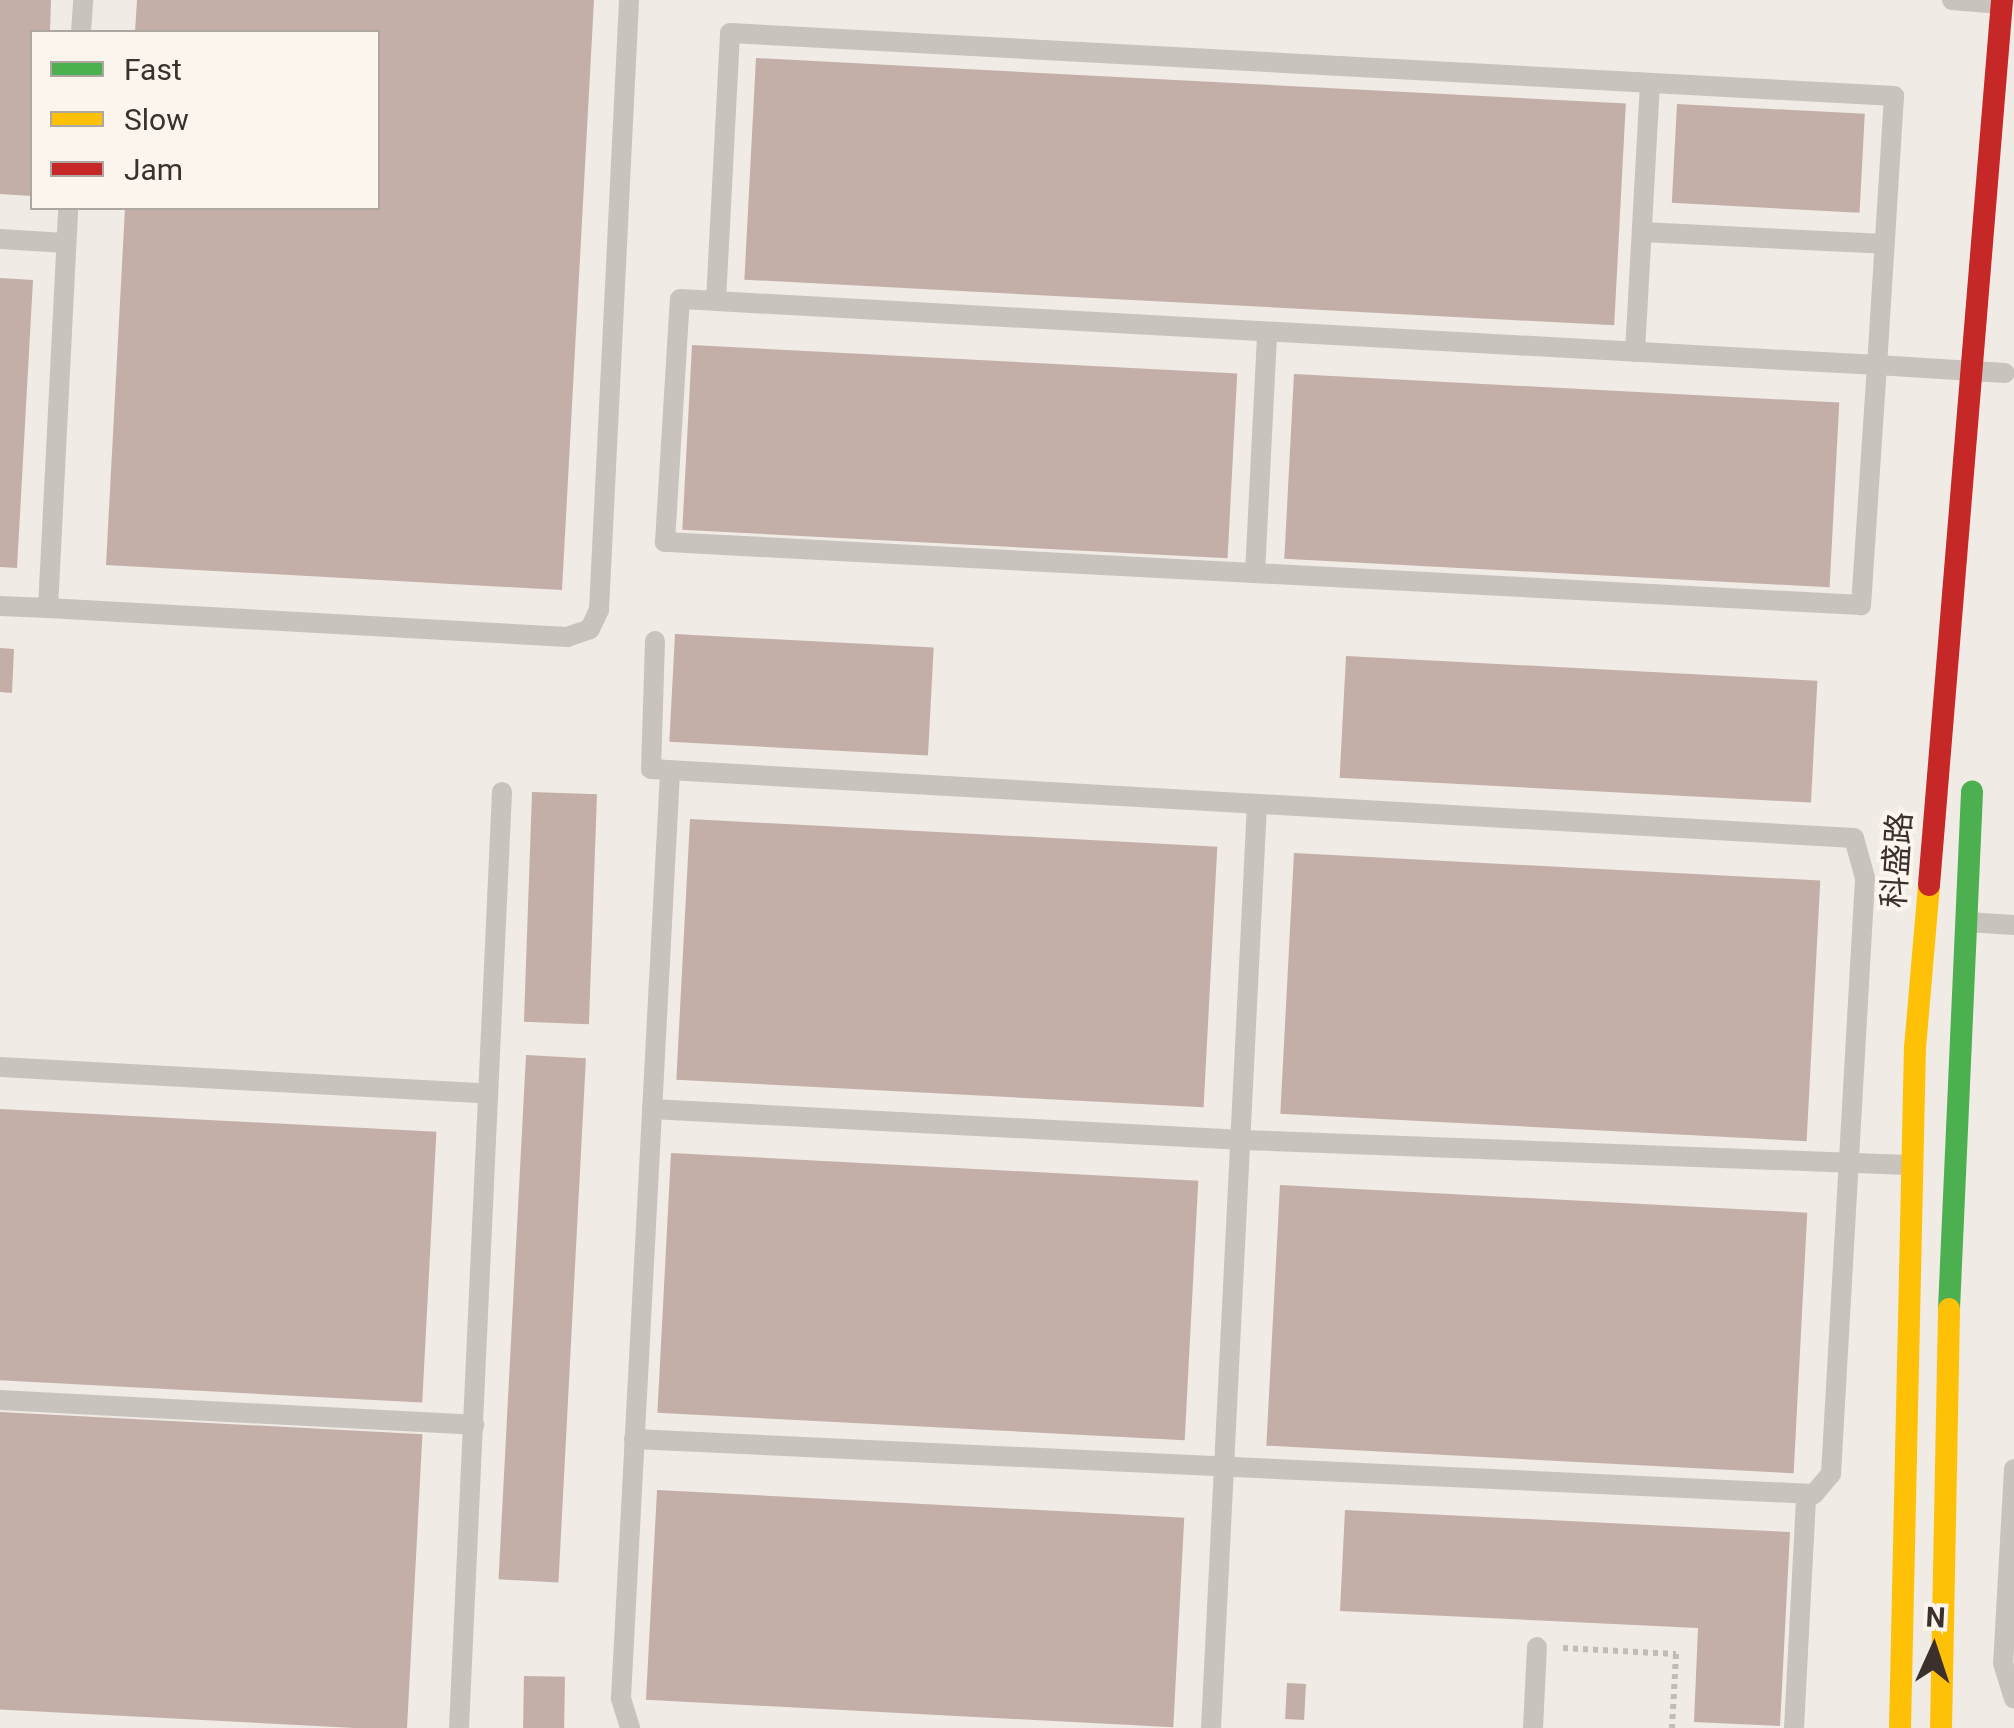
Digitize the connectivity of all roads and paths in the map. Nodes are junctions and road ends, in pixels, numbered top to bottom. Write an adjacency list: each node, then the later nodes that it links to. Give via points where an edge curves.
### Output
1 (83, 0): 5 (lane)
2 (629, 0): 20 (lane, via 599,610 590,629 566,637)
3 (1952, 0): 4 (lane)
4 (2006, 3): 16 (street, 科盛路)
5 (80, 30)
6 (1650, 83): 8 (lane); 11 (lane, via 1894,96); 12 (lane, via 730,34)
7 (68, 210): 10 (lane)
8 (1642, 232): 11 (lane); 14 (lane)
9 (0, 238): 10 (lane)
10 (65, 243): 20 (lane)
11 (1885, 244): 15 (lane)
12 (716, 301): 13 (lane); 18 (lane, via 680,298 666,542)
13 (1267, 332): 14 (lane); 18 (lane)
14 (1635, 352): 15 (lane)
15 (1877, 366): 16 (lane); 18 (lane, via 1861,605)
16 (1970, 371): 17 (lane); 26 (street, 科盛路)
17 (2005, 373)
18 (1255, 574)
19 (0, 606): 20 (lane)
20 (48, 608)
21 (655, 641): 23 (lane, via 652,769)
22 (1974, 761): 27 (street)
23 (670, 771): 25 (lane); 31 (lane)
24 (502, 792): 30 (lane)
25 (1257, 804): 32 (lane); 33 (lane, via 1854,838 1865,878)
26 (1925, 919): 27 (lane); 34 (street, 科盛路)
27 (1965, 922): 28 (lane); 35 (street)
28 (2014, 925)
29 (0, 1067): 30 (lane)
30 (487, 1093): 37 (lane)
31 (652, 1108): 32 (lane); 38 (lane)
32 (1243, 1140): 33 (lane); 39 (lane)
33 (1849, 1162): 34 (lane); 41 (lane, via 1832,1474 1827,1486)
34 (1910, 1165): 35 (lane); 50 (street, 科盛路)
35 (1952, 1166): 51 (street)
36 (0, 1400): 37 (lane)
37 (474, 1425): 44 (lane)
38 (634, 1439): 39 (lane); 45 (lane, via 621,1698)
39 (1228, 1468): 41 (lane); 46 (lane)
40 (2014, 1469): 43 (lane, via 2003,1663)
41 (1806, 1496): 49 (lane)
42 (1537, 1647): 47 (lane); 48 (path, via 1676,1654)
43 (2014, 1698)
44 (459, 1728)
45 (630, 1728)
46 (1211, 1728)
47 (1534, 1728)
48 (1672, 1728)
49 (1794, 1728)
50 (1900, 1728)
51 (1941, 1728)

